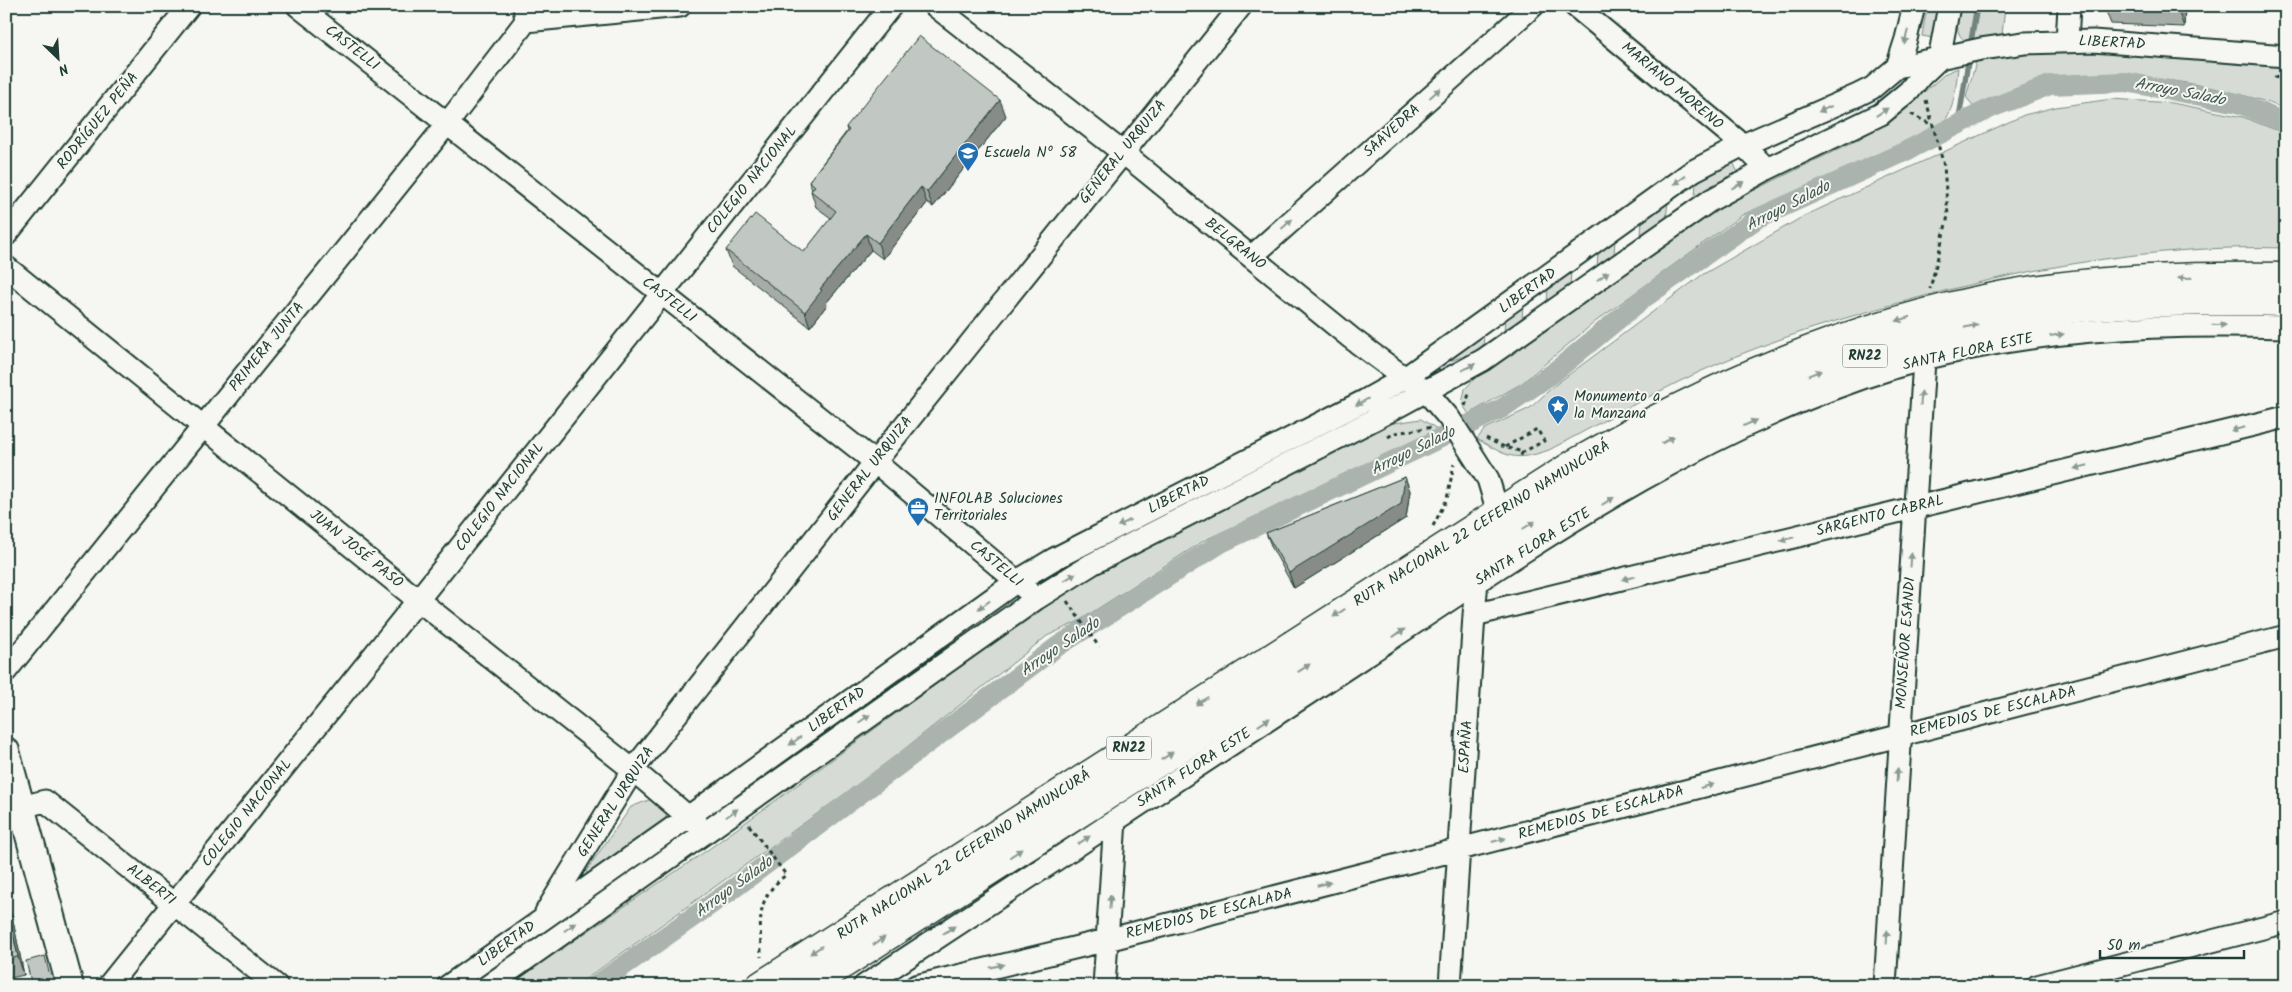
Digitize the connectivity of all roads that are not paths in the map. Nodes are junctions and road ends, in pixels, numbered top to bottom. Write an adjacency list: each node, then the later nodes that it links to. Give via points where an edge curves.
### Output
1 (189, 6): 21 (street, RODRÍGUEZ PEÑA)
2 (298, 6): 17 (street, CASTELLI)
3 (680, 6): 12 (street)
4 (891, 6): 25 (street, COLEGIO NACIONAL)
5 (934, 6): 19 (street, BELGRANO)
6 (1241, 6): 19 (street, GENERAL URQUIZA)
7 (1534, 6): 22 (street, SAAVEDRA, one-way to 7)
8 (1575, 6): 18 (street, MARIANO MORENO)
9 (1914, 6): 16 (street, one-way to 16)
10 (1949, 6): 15 (street)
11 (2069, 6): 13 (street)
12 (525, 13): 17 (street, PRIMERA JUNTA)
13 (2067, 41): 14 (street, LIBERTAD); 15 (street, LIBERTAD, via 2024,43)
14 (2286, 56)
15 (1948, 57): 16 (street, LIBERTAD); 20 (street, LIBERTAD, one-way to 15, via 1881,114)
16 (1897, 67): 18 (street, LIBERTAD, one-way to 18, via 1872,88)
17 (447, 124): 25 (street, CASTELLI); 32 (street, PRIMERA JUNTA)
18 (1743, 145): 20 (street, MARIANO MORENO); 29 (street, LIBERTAD, one-way to 29, via 1693,171)
19 (1122, 152): 22 (street, BELGRANO); 33 (street, GENERAL URQUIZA)
20 (1767, 169): 30 (street, LIBERTAD, one-way to 20, via 1483,360 1711,200)
21 (6, 236)
22 (1251, 257): 29 (street, BELGRANO)
23 (6, 267): 32 (street, JUAN JOSÉ PASO)
24 (2286, 277): 35 (highway, RUTA NACIONAL 22 CEFERINO NAMUNCURÁ / RN22, one-way to 35, via 2210,277 2106,283 2004,295 1826,343 1722,386 1618,439)
25 (661, 293): 33 (street, CASTELLI); 40 (street, COLEGIO NACIONAL)
26 (2286, 302): 36 (highway, RUTA NACIONAL 22 CEFERINO NAMUNCURÁ / RN22, one-way to 26, via 1638,456 1684,431 1782,385 1859,358 1971,326 2056,311 2156,303)
27 (2286, 327): 28 (street, SANTA FLORA ESTE, one-way to 27, via 2025,339 2094,331 2213,325)
28 (1924, 360): 34 (street, MONSEÑOR ESANDI, one-way to 28); 38 (street, SANTA FLORA ESTE, one-way to 28, via 1634,484 1730,432 1815,396)
29 (1405, 378): 30 (street, BELGRANO); 37 (street, LIBERTAD, one-way to 37)
30 (1425, 390): 35 (street, BELGRANO, via 1444,422 1488,479); 39 (street, LIBERTAD, one-way to 30, via 1092,564 1373,420)
31 (2286, 417): 34 (street, SARGENTO CABRAL, one-way to 34)
32 (204, 425): 40 (street, JUAN JOSÉ PASO); 43 (street, PRIMERA JUNTA)
33 (875, 462): 37 (street, CASTELLI); 46 (street, GENERAL URQUIZA)
34 (1914, 508): 41 (street, SARGENTO CABRAL, one-way to 41); 44 (street, MONSEÑOR ESANDI, one-way to 34)
35 (1498, 512): 36 (street, ESPAÑA, via 1497,528); 57 (highway, RUTA NACIONAL 22 CEFERINO NAMUNCURÁ / RN22, one-way to 57)
36 (1488, 551): 38 (street, ESPAÑA); 63 (highway, RUTA NACIONAL 22 CEFERINO NAMUNCURÁ / RN22, one-way to 36)
37 (1017, 581): 39 (street, CASTELLI); 48 (street, LIBERTAD, one-way to 48)
38 (1477, 582): 41 (street, ESPAÑA); 49 (street, SANTA FLORA ESTE, one-way to 38)
39 (1036, 599): 50 (street, LIBERTAD, one-way to 39)
40 (418, 600): 46 (street, JUAN JOSÉ PASO); 52 (street, COLEGIO NACIONAL)
41 (1474, 616): 51 (street, ESPAÑA)
42 (2286, 636): 44 (street, REMEDIOS DE ESCALADA)
43 (6, 671)
44 (1900, 736): 51 (street, REMEDIOS DE ESCALADA, one-way to 44); 68 (street, MONSEÑOR ESANDI, one-way to 44)
45 (6, 751): 47 (main road)
46 (633, 770): 48 (street, JUAN JOSÉ PASO); 53 (street, GENERAL URQUIZA)
47 (13, 809): 52 (street, ALBERTI, via 44,801); 58 (main road)
48 (688, 817): 50 (street, JUAN JOSÉ PASO); 53 (street, LIBERTAD)
49 (1115, 820): 55 (street, one-way to 49); 64 (street, SANTA FLORA ESTE, one-way to 49)
50 (705, 831): 56 (street, LIBERTAD, one-way to 50)
51 (1459, 850): 55 (street, REMEDIOS DE ESCALADA, one-way to 51); 67 (street, ESPAÑA)
52 (174, 904): 59 (street, COLEGIO NACIONAL); 60 (street, ALBERTI)
53 (542, 919): 56 (street, GENERAL URQUIZA); 61 (street, LIBERTAD)
54 (2286, 922): 69 (street)
55 (1107, 940): 65 (street, REMEDIOS DE ESCALADA, one-way to 55); 66 (street)
56 (534, 953): 62 (street, LIBERTAD)
57 (761, 985)
58 (70, 986)
59 (108, 986)
60 (276, 986)
61 (448, 986)
62 (488, 986)
63 (809, 986)
64 (864, 986)
65 (916, 986)
66 (1104, 986)
67 (1450, 986)
68 (1884, 986)
69 (2037, 986)

